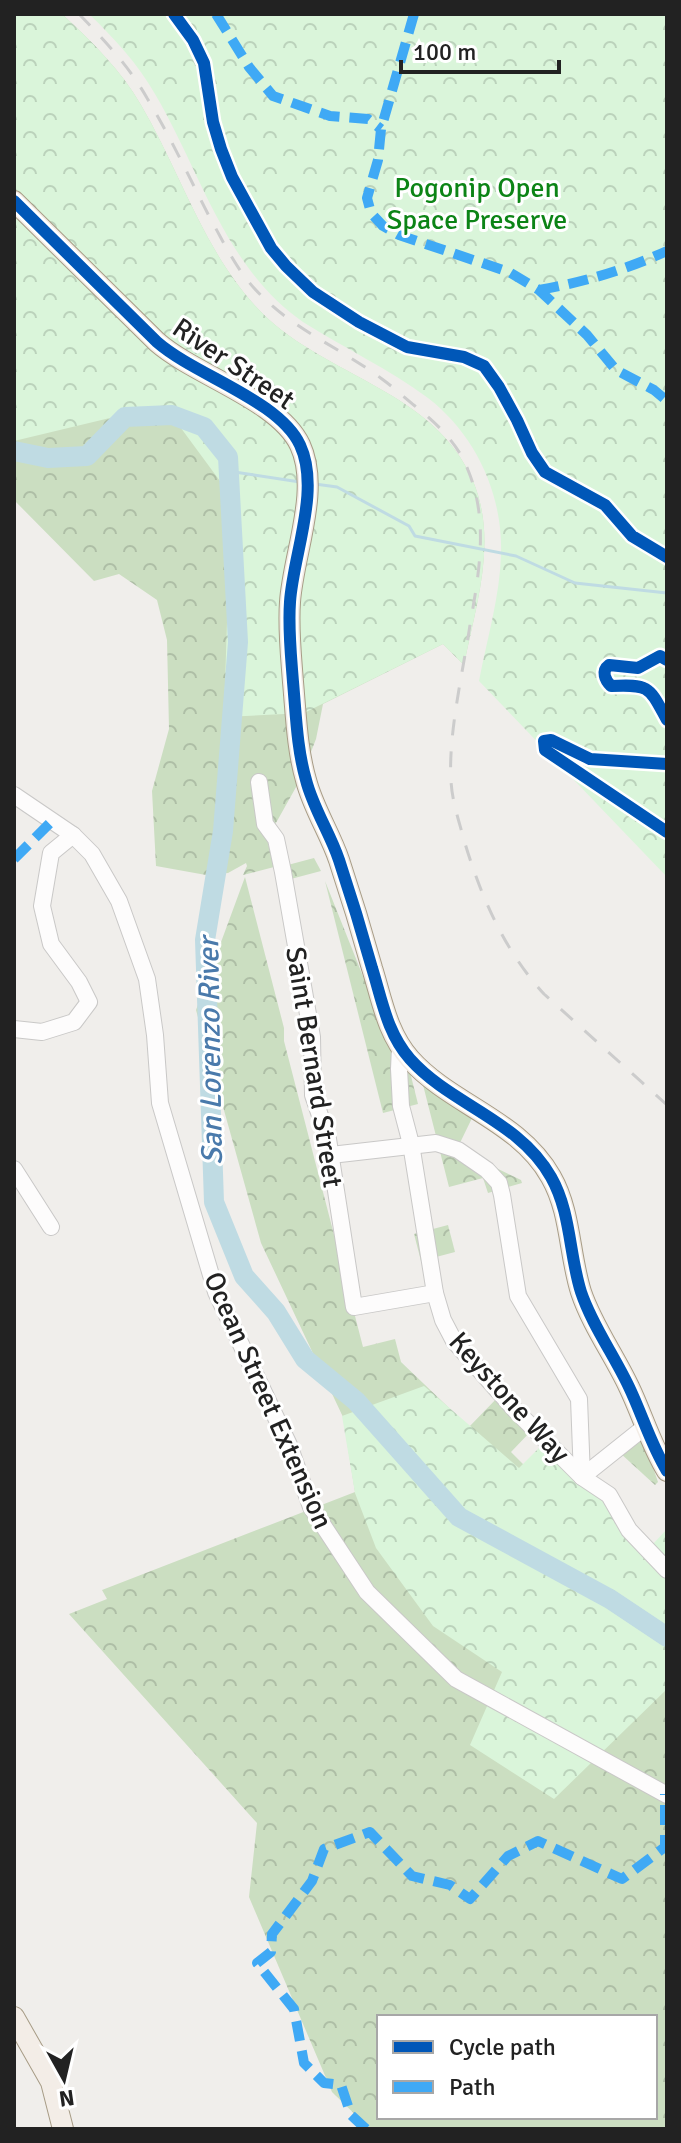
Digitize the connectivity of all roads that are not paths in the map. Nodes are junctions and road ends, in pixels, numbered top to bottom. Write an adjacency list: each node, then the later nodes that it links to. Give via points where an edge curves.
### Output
1 (14, 201): 6 (main road, River Street, via 172,355 276,415 301,448 307,484 289,617 295,714 307,784 338,859 382,1006)
2 (259, 782): 8 (street, Saint Bernard Street, via 265,824 276,839 283,872 312,1037 313,1095)
3 (14, 795): 4 (street, Ocean Street Extension)
4 (73, 835): 5 (street, via 51,853 42,906 51,944 89,1002 74,1022 42,1032); 16 (street, Ocean Street Extension, via 92,854 119,901 147,979 160,1103 216,1292 289,1445 311,1507 367,1592 456,1679)
5 (14, 1029)
6 (400, 1047): 7 (street, Keystone Way, via 401,1106); 12 (main road, River Street, via 434,1081 517,1136 545,1166 561,1200 582,1294)
7 (411, 1144): 8 (street); 11 (street, Keystone Way); 14 (street, via 436,1143 458,1150 499,1183 518,1296 579,1399)
8 (331, 1155): 11 (street, Saint Bernard Street, via 354,1307)
9 (14, 1169): 10 (street)
10 (51, 1227)
11 (435, 1293): 14 (street, Keystone Way, via 454,1341)
12 (646, 1426): 13 (main road, River Street); 14 (street)
13 (667, 1471)
14 (582, 1477): 15 (street, Keystone Way, via 609,1495 629,1530)
15 (667, 1570)
16 (667, 1795)
17 (14, 2017): 18 (main road, via 51,2082)
18 (63, 2129)

